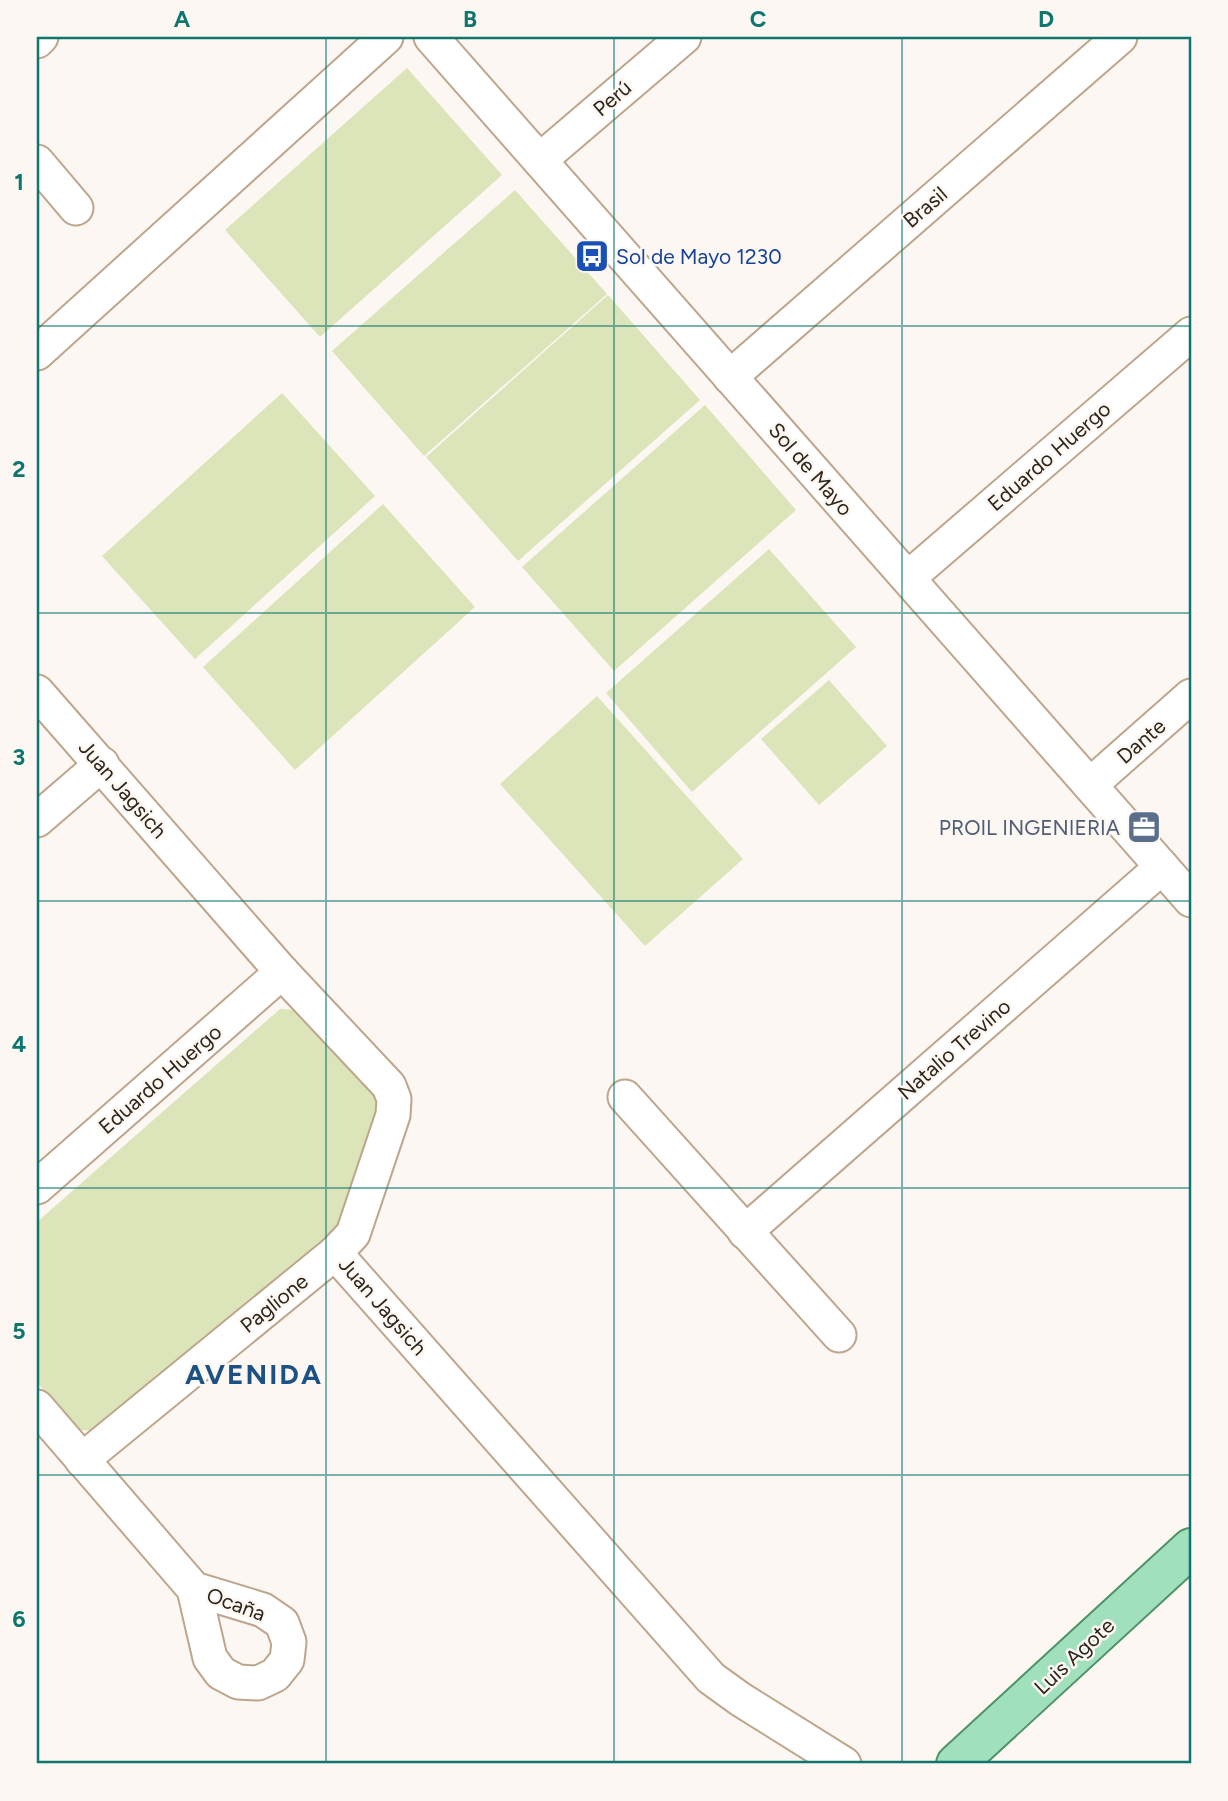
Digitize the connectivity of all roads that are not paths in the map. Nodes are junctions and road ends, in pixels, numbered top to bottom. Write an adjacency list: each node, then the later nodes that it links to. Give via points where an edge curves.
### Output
1 (41, 37): 6 (street)
2 (386, 37): 11 (street)
3 (431, 37): 7 (street, Sol de Mayo)
4 (684, 37): 7 (street, Perú)
5 (1120, 37): 12 (street, Brasil)
6 (37, 41)
7 (540, 160): 12 (street, Sol de Mayo)
8 (37, 162): 9 (street)
9 (76, 208)
10 (1191, 334): 13 (street, Eduardo Huergo)
11 (37, 353)
12 (730, 377): 13 (street, Sol de Mayo)
13 (908, 578): 17 (street, Sol de Mayo)
14 (37, 692): 16 (street, Juan Jagsich)
15 (1191, 696): 17 (street, Dante)
16 (102, 764): 18 (street); 21 (street, Juan Jagsich)
17 (1090, 785): 19 (street, Sol de Mayo)
18 (37, 820)
19 (1162, 867): 20 (street, Sol de Mayo); 24 (street, Natalio Trevino)
20 (1191, 900)
21 (282, 972): 23 (street, Eduardo Huergo); 25 (street, Juan Jagsich, via 389,1086 394,1099 393,1115 353,1234)
22 (625, 1097): 24 (street)
23 (37, 1187)
24 (746, 1232): 26 (street)
25 (335, 1253): 28 (street, Paglione); 31 (street, Juan Jagsich, via 711,1678)
26 (839, 1335)
27 (37, 1407): 28 (street, Ocaña)
28 (82, 1460): 30 (street, Ocaña)
29 (1191, 1548): 32 (main road, Luis Agote)
30 (194, 1589)
31 (844, 1764)
32 (956, 1764)

